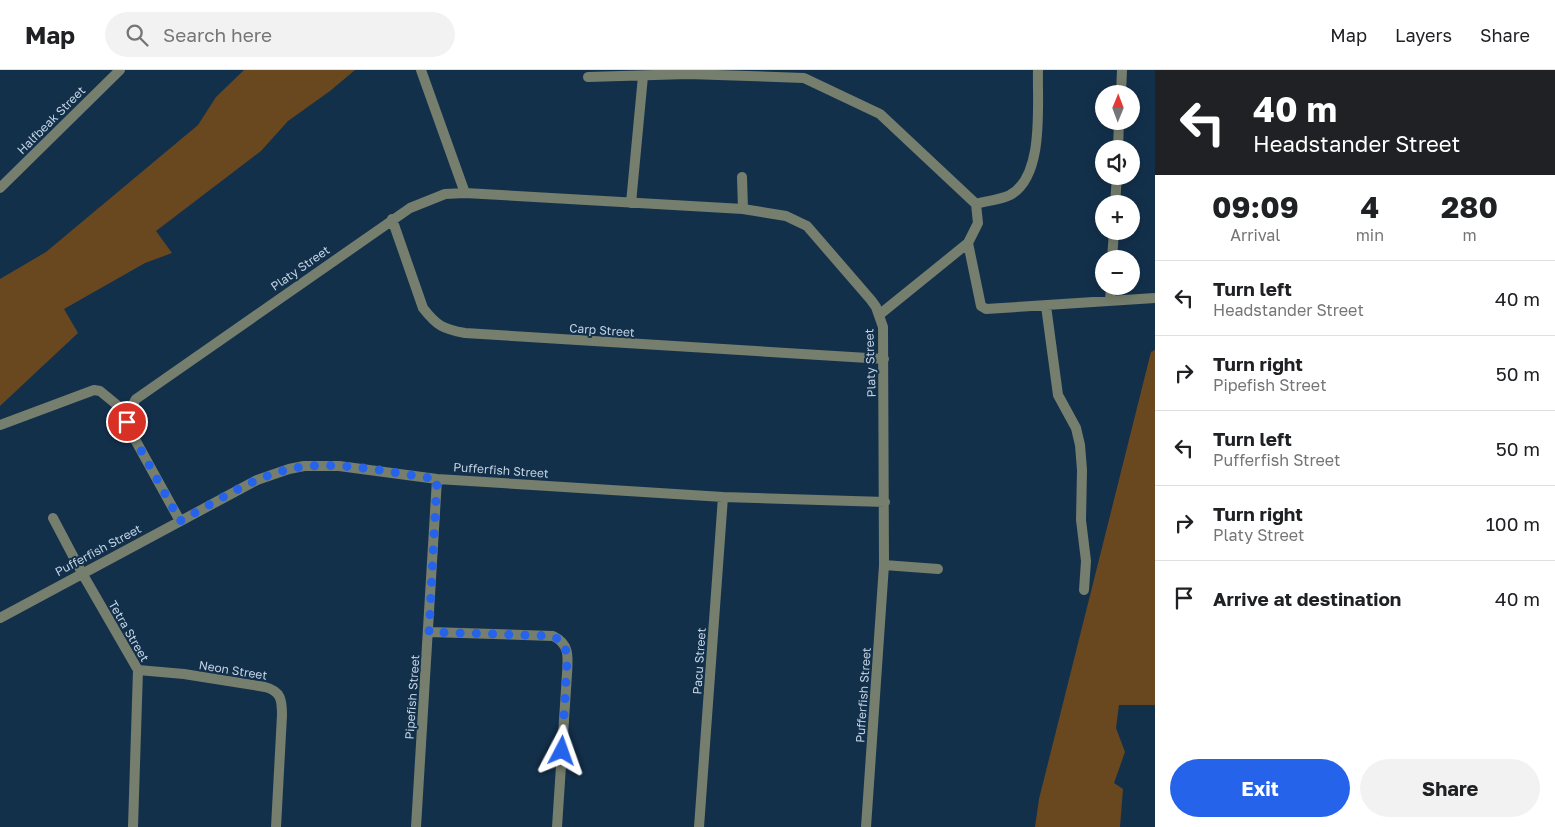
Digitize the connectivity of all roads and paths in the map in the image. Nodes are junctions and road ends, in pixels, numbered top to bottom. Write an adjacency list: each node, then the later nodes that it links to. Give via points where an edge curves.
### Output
1 (120, 70): 10 (street, Halfbeak Street)
2 (421, 70): 11 (street)
3 (1038, 70): 13 (street, via 1036,146 1030,171 1010,194)
4 (1122, 70): 8 (street)
5 (805, 74): 6 (street); 13 (street, via 880,114)
6 (643, 76): 7 (street); 12 (street)
7 (588, 78)
8 (1121, 85)
9 (742, 177): 14 (street)
10 (0, 188)
11 (465, 193): 12 (street, Platy Street); 15 (street, Platy Street, via 429,199)
12 (631, 203): 14 (street, Platy Street)
13 (976, 204): 16 (street, via 978,223)
14 (743, 210): 21 (street, Platy Street, via 786,216 807,226 872,300)
15 (392, 219): 22 (street, Carp Street, via 423,308 445,329 594,342); 23 (street, Platy Street, via 141,394)
16 (968, 243): 20 (street, via 981,306 994,310); 21 (street)
17 (1110, 295): 19 (street)
18 (1155, 298): 19 (street)
19 (1110, 301): 20 (street)
20 (1046, 306): 33 (street, via 1058,396 1076,428 1080,445 1081,520 1086,561)
21 (879, 315): 22 (street, Platy Street, via 883,328)
22 (884, 359): 27 (street, Platy Street)
23 (128, 414): 24 (street, via 100,391 94,390); 29 (street, via 127,422 132,434)
24 (0, 426)
25 (437, 479): 26 (street, Pufferfish Street); 29 (street, Pufferfish Street, via 338,466 304,466 257,480); 35 (street, Pipefish Street)
26 (723, 497): 27 (street, Pufferfish Street); 41 (street, Pacu Street)
27 (885, 502): 30 (street, Pufferfish Street)
28 (53, 518): 32 (street, Tetra Street)
29 (180, 521): 32 (street, Pufferfish Street)
30 (884, 565): 31 (street); 42 (street, Pufferfish Street)
31 (938, 569)
32 (82, 573): 34 (street, Pufferfish Street); 36 (street, Tetra Street)
33 (1084, 590)
34 (0, 618)
35 (429, 632): 39 (street, Pipefish Street); 40 (street, via 553,636 565,644 567,674)
36 (138, 670): 37 (street, Tetra Street); 38 (street, Neon Street, via 265,687 279,694 282,715)
37 (133, 827)
38 (276, 827)
39 (416, 827)
40 (556, 827)
41 (699, 827)
42 (866, 827)

